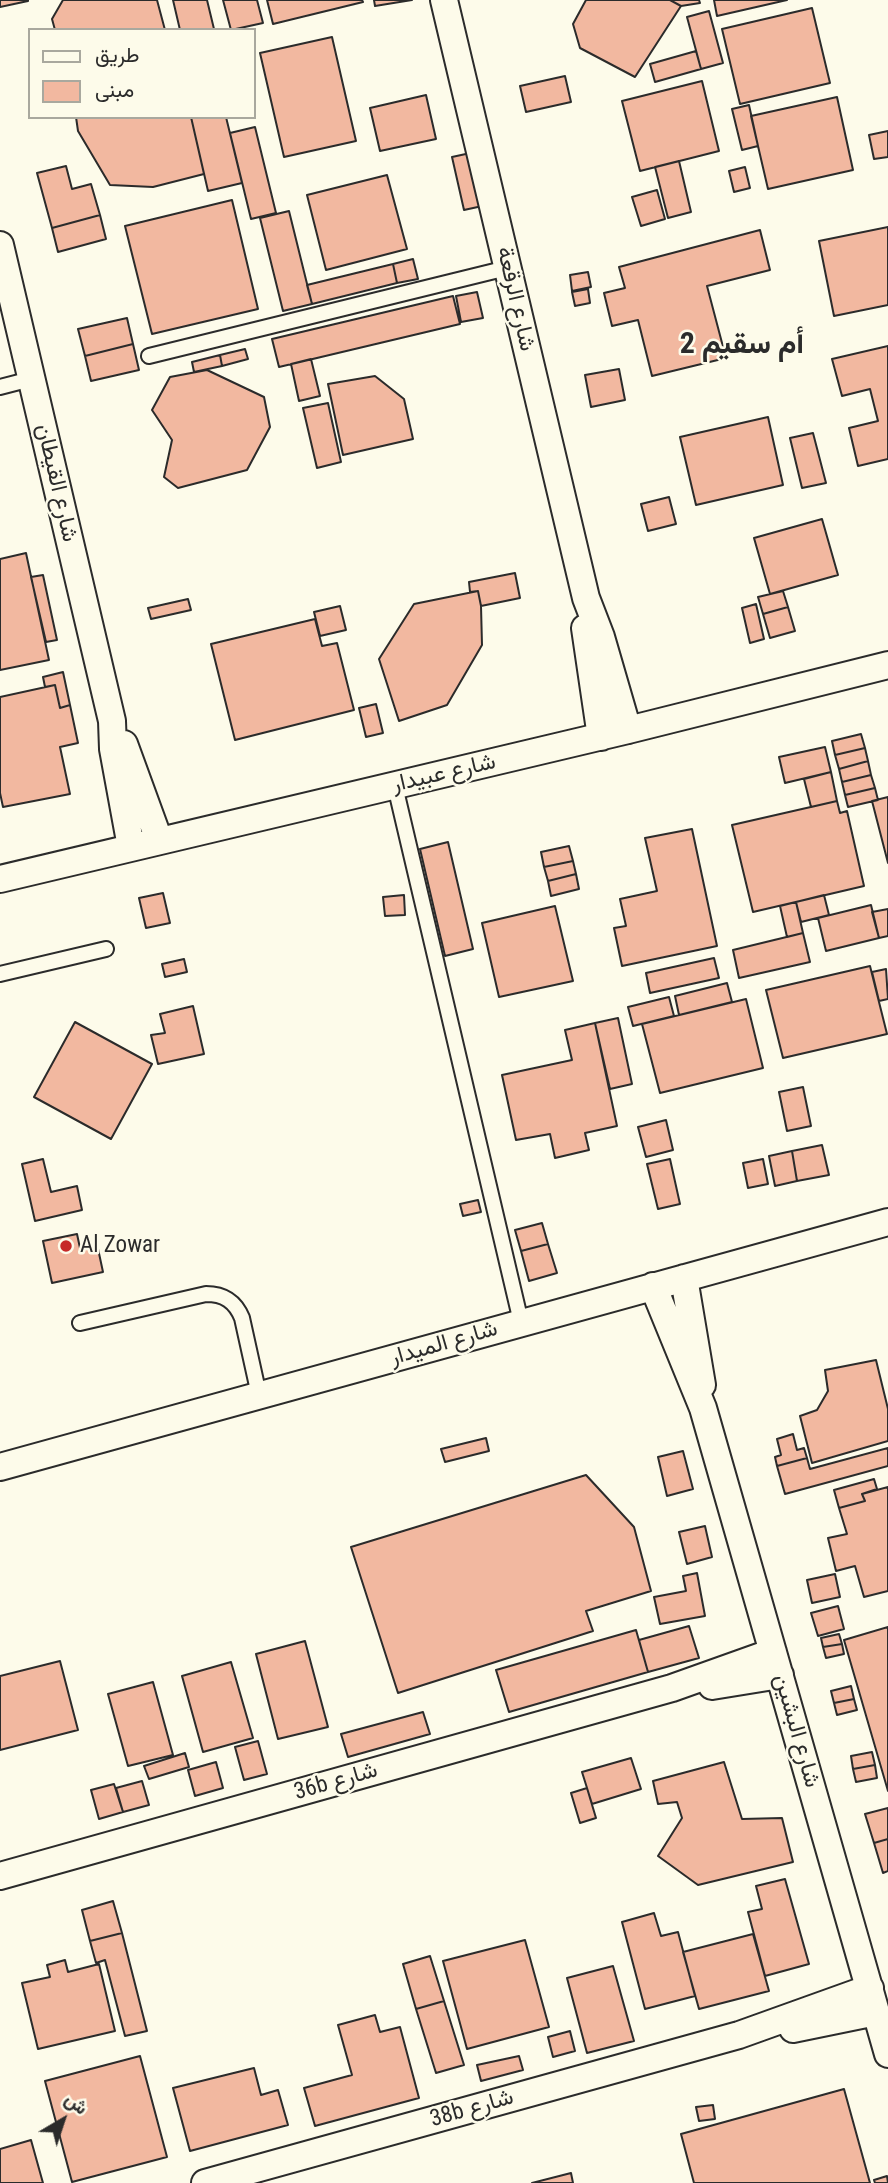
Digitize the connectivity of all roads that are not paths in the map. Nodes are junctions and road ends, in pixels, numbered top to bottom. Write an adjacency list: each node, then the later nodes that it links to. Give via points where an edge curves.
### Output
1 (444, 0): 3 (street, شارع الرقعة)
2 (0, 245): 5 (street, شارع القيطان)
3 (508, 268): 4 (lane); 7 (street, شارع الرقعة)
4 (149, 355)
5 (32, 379): 6 (lane); 9 (street, شارع القيطان)
6 (0, 387)
7 (586, 598): 10 (street, شارع الرقعة); 11 (street, شارع الرقعة, via 587,654)
8 (888, 665): 10 (street, شارع عبيدار)
9 (112, 721): 13 (street, شارع القيطان); 14 (street, شارع القيطان)
10 (628, 730): 11 (street, شارع عبيدار)
11 (601, 737): 12 (street, شارع عبيدار)
12 (395, 786): 13 (street, شارع عبيدار); 21 (lane)
13 (159, 840): 14 (street, شارع عبيدار)
14 (131, 847): 15 (street, شارع عبيدار)
15 (0, 879)
16 (106, 949): 17 (lane)
17 (0, 974)
18 (888, 1222): 19 (street, شارع الميدار)
19 (684, 1278): 20 (street, شارع الميدار); 24 (street, شارع البشين, via 701,1366)
20 (653, 1286): 21 (street, شارع الميدار); 24 (street, شارع البشين)
21 (521, 1322): 23 (street, شارع الميدار)
22 (80, 1323): 23 (lane, via 205,1294 224,1297 239,1309)
23 (259, 1395): 25 (street, شارع الميدار)
24 (703, 1408): 26 (street, شارع البشين)
25 (0, 1467)
26 (776, 1664): 27 (street, 36b شارع, via 671,1688); 28 (street, شارع البشين)
27 (0, 1876)
28 (873, 2000): 29 (street, شارع البشين); 30 (street, 38b شارع)
29 (888, 2054)
30 (205, 2183)

